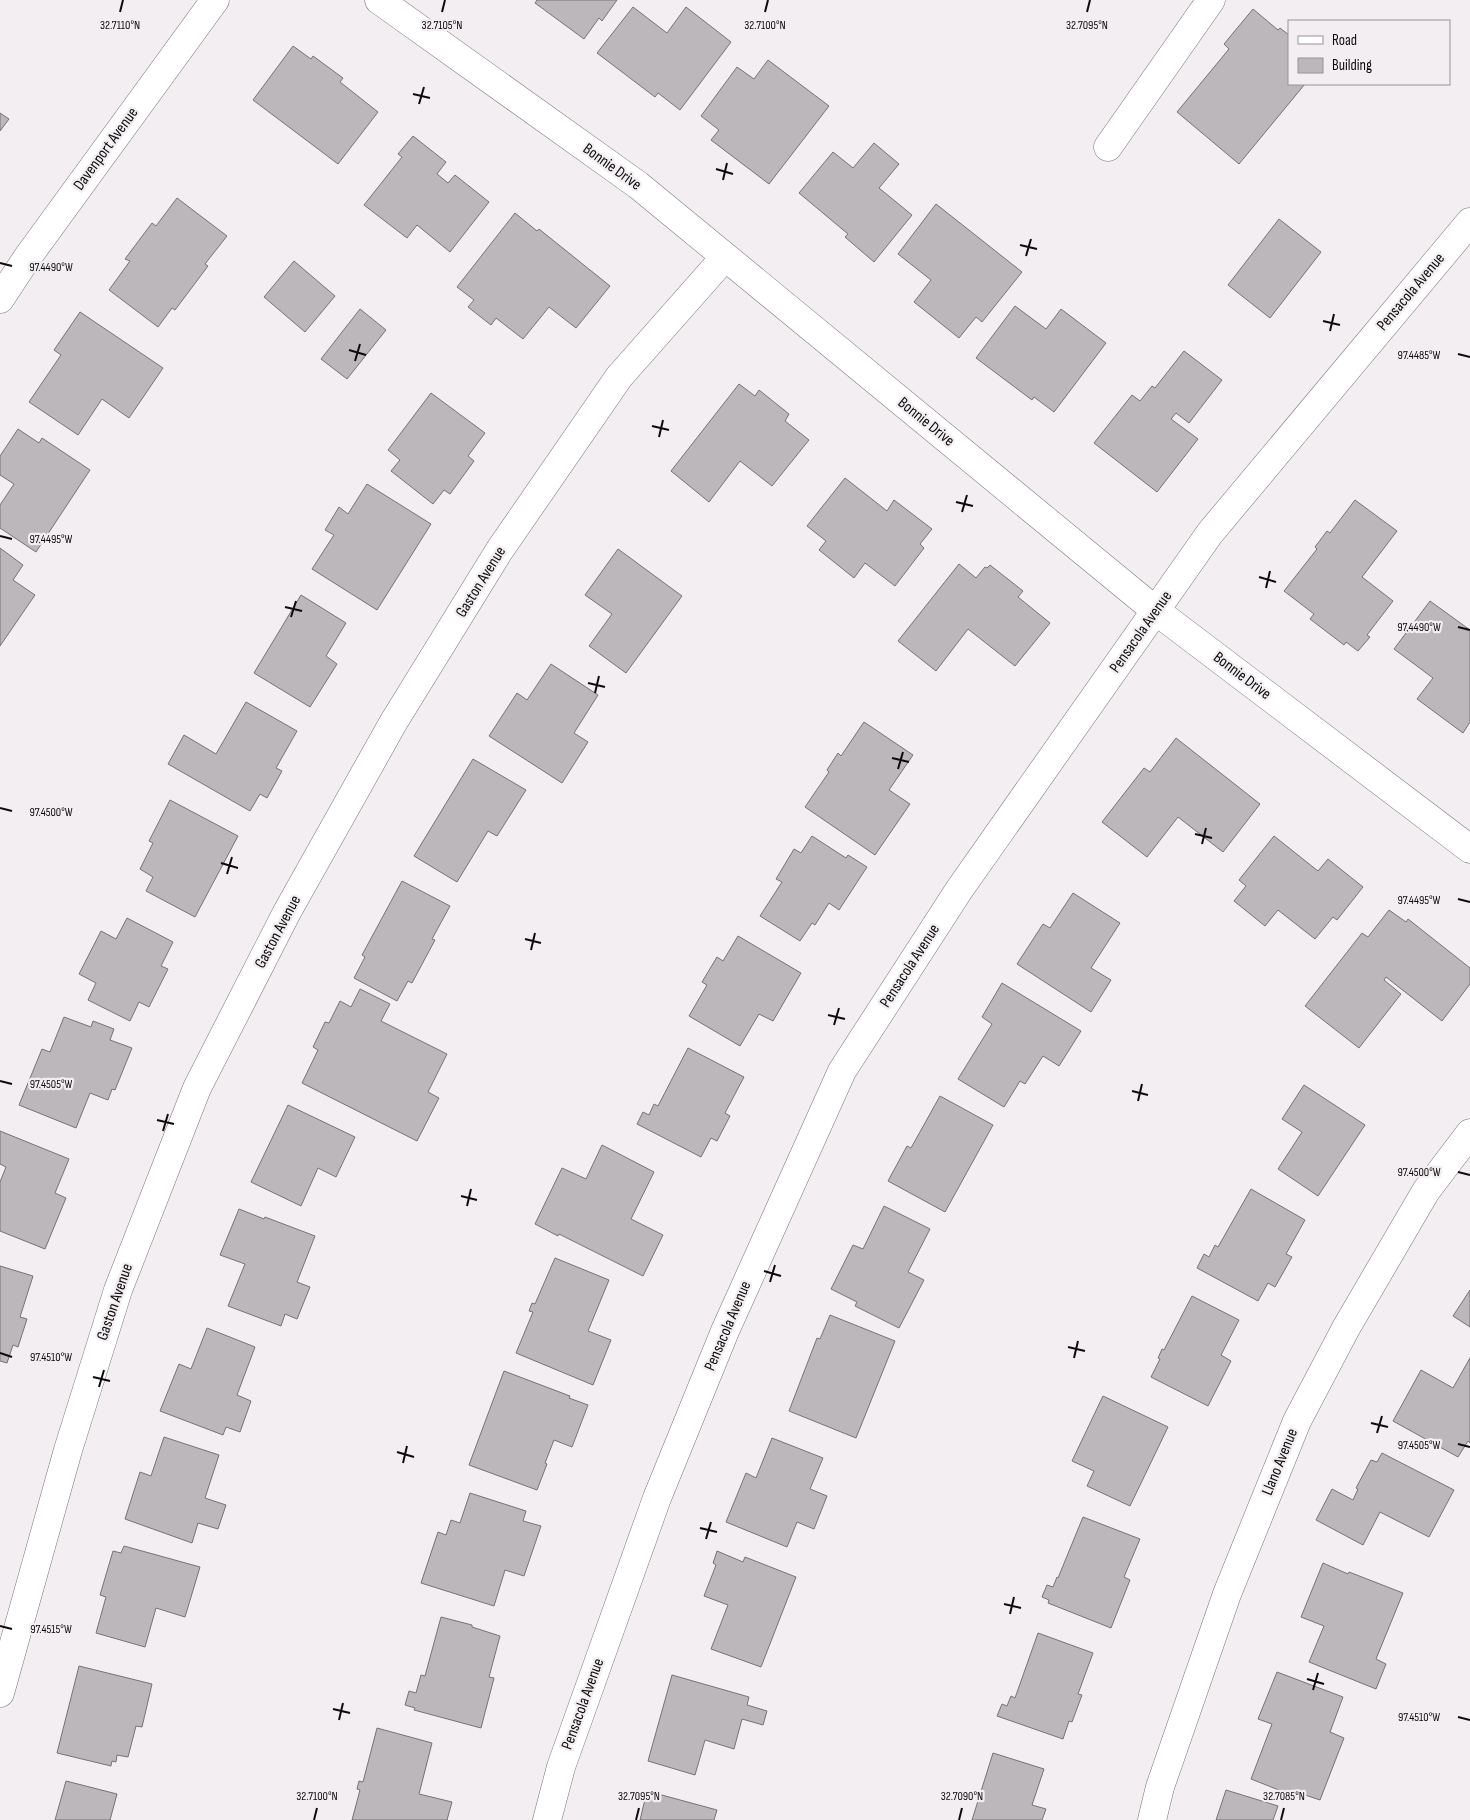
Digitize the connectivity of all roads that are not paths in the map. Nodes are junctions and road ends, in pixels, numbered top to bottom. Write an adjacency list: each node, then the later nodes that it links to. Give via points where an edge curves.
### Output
1 (215, 0): 7 (street, Davenport Avenue)
2 (379, 0): 6 (street, Bonnie Drive, via 638,185)
3 (1211, 0): 4 (street)
4 (1108, 147)
5 (1470, 222): 8 (street, Pensacola Avenue, via 1210,534)
6 (726, 257): 8 (street, Bonnie Drive); 11 (street, Gaston Avenue, via 619,377 500,551 393,723 288,912 197,1088 118,1290 68,1450)
7 (0, 299)
8 (1156, 611): 9 (street, Bonnie Drive); 12 (street, Pensacola Avenue, via 959,890 842,1071 725,1331 657,1498 560,1767)
9 (1470, 849)
10 (1470, 1133): 13 (street, Llano Avenue, via 1426,1190 1346,1328 1297,1421 1227,1594 1160,1787)
11 (0, 1693)
12 (547, 1820)
13 (1152, 1820)

